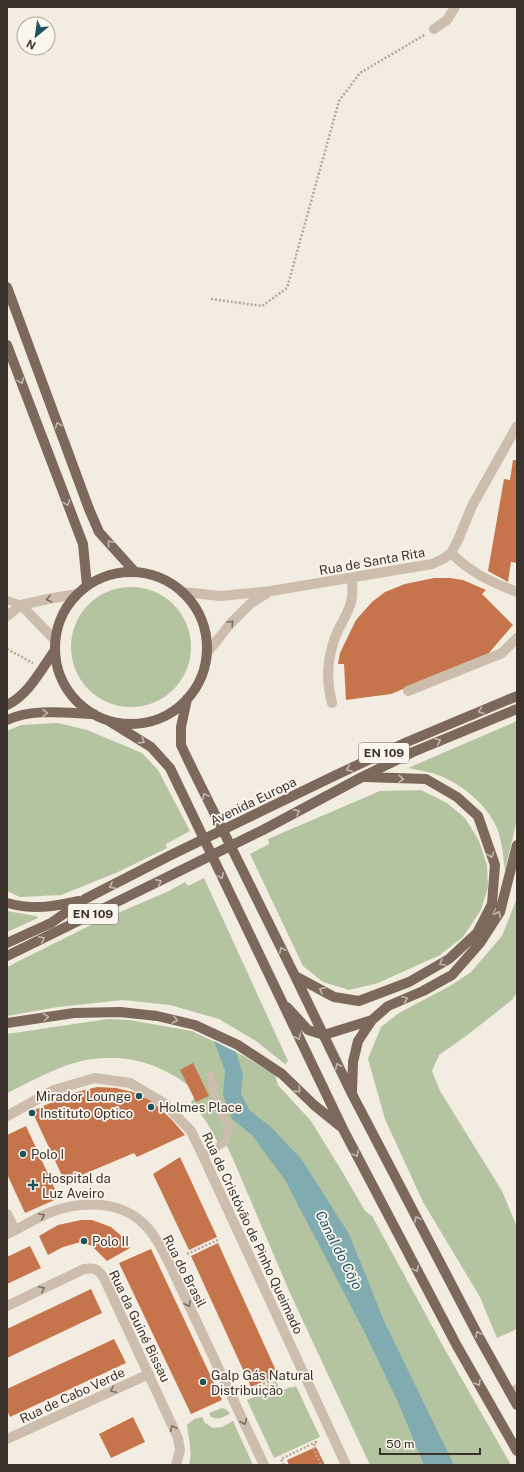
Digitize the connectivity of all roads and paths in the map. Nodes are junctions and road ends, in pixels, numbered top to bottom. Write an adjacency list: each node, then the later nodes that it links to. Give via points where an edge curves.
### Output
1 (455, 7): 2 (street, via 447,20)
2 (434, 29): 4 (path, via 360,73 339,101 287,288 262,306)
3 (7, 287): 8 (main road, one-way to 3, via 100,532)
4 (211, 299)
5 (7, 345): 10 (main road, one-way to 10, via 84,544)
6 (517, 426): 7 (street, via 472,506)
7 (451, 553): 9 (street, Rua de Santa Rita, via 432,564); 13 (street, via 463,565 487,580)
8 (135, 572): 10 (main road, via 118,573); 12 (main road, via 152,575)
9 (351, 578): 11 (street, Rua de Santa Rita); 27 (street, via 353,589 349,611 332,647 328,671)
10 (87, 586): 14 (main road)
11 (271, 591): 12 (street, Rua de Santa Rita, via 221,596); 22 (street, Rua de Santa Rita, one-way to 11, via 250,604)
12 (182, 592): 22 (main road, via 201,620 206,636)
13 (517, 592)
14 (77, 594): 16 (street, one-way to 16); 19 (main road, via 66,608 58,625)
15 (7, 600): 16 (lane)
16 (21, 605): 17 (street); 19 (street)
17 (7, 616)
18 (517, 638): 24 (street, via 502,653)
19 (55, 640): 21 (main road)
20 (7, 649): 23 (path)
21 (55, 650): 28 (main road, via 28,689); 30 (main road, via 60,677 68,692 80,705)
22 (207, 653): 26 (main road, via 204,670 197,686)
23 (34, 664)
24 (408, 691)
25 (517, 696): 35 (main road, Avenida Europa / EN 109, one-way to 35, via 336,775)
26 (187, 699): 32 (main road, via 174,711 159,719 126,724); 39 (main road, one-way to 26, via 181,745 181,727)
27 (332, 703)
28 (7, 705)
29 (517, 709): 33 (main road, EN 109, one-way to 29, via 413,752)
30 (94, 714): 31 (main road, one-way to 30, via 34,713); 32 (main road)
31 (7, 720)
32 (109, 721): 40 (main road, one-way to 40, via 151,747 170,768)
33 (362, 777): 38 (main road, EN 109, one-way to 33, via 180,872); 39 (main road, one-way to 39, via 426,779 457,797 478,816 495,865 492,904 477,933 449,959 409,982 359,1001 334,996)
34 (517, 844): 41 (main road, one-way to 34, via 388,1006 452,975 480,944 500,912)
35 (85, 900): 36 (main road, via 51,907 24,907); 37 (main road, Avenida Europa / EN 109, via 51,923)
36 (7, 903)
37 (7, 942)
38 (7, 956)
39 (295, 976): 43 (main road)
40 (282, 1002): 43 (main road, via 308,1030); 47 (main road, one-way to 47)
41 (372, 1020): 43 (main road); 45 (main road, via 358,1041 353,1062)
42 (7, 1023): 47 (main road, one-way to 47, via 74,1013 120,1012 157,1016 194,1025 238,1045 282,1074)
43 (324, 1035): 45 (main road, one-way to 43)
44 (210, 1075): 48 (lane, via 216,1104 229,1127 225,1142)
45 (352, 1094): 57 (main road, one-way to 45, via 480,1339)
46 (7, 1116): 48 (street, Rua de Cristóvão de Pinho Queimado, via 54,1090 95,1078 130,1083 164,1103 191,1132)
47 (343, 1129): 60 (main road, one-way to 60, via 457,1346)
48 (203, 1156): 65 (street, Rua de Cristóvão de Pinho Queimado)
49 (7, 1214): 50 (street)
50 (11, 1232): 62 (street, Rua do Brasil, one-way to 62, via 50,1212 83,1204 114,1208 143,1224 158,1242 169,1263)
51 (218, 1240): 52 (path)
52 (187, 1254)
53 (7, 1306): 54 (street, Rua da Guiné Bissau, one-way to 54, via 84,1269 98,1270)
54 (149, 1374): 59 (street, Rua de Cabo Verde, one-way to 59); 61 (street, Rua da Guiné Bissau, one-way to 54, via 180,1450 178,1438)
55 (281, 1376): 56 (path, via 254,1388 257,1394 253,1395)
56 (251, 1390)
57 (513, 1390): 58 (main road)
58 (517, 1405)
59 (7, 1439)
60 (517, 1451)
61 (176, 1465)
62 (264, 1465)
63 (284, 1465): 64 (path, via 281,1459 316,1442 313,1448)
64 (321, 1465)
65 (346, 1465)

